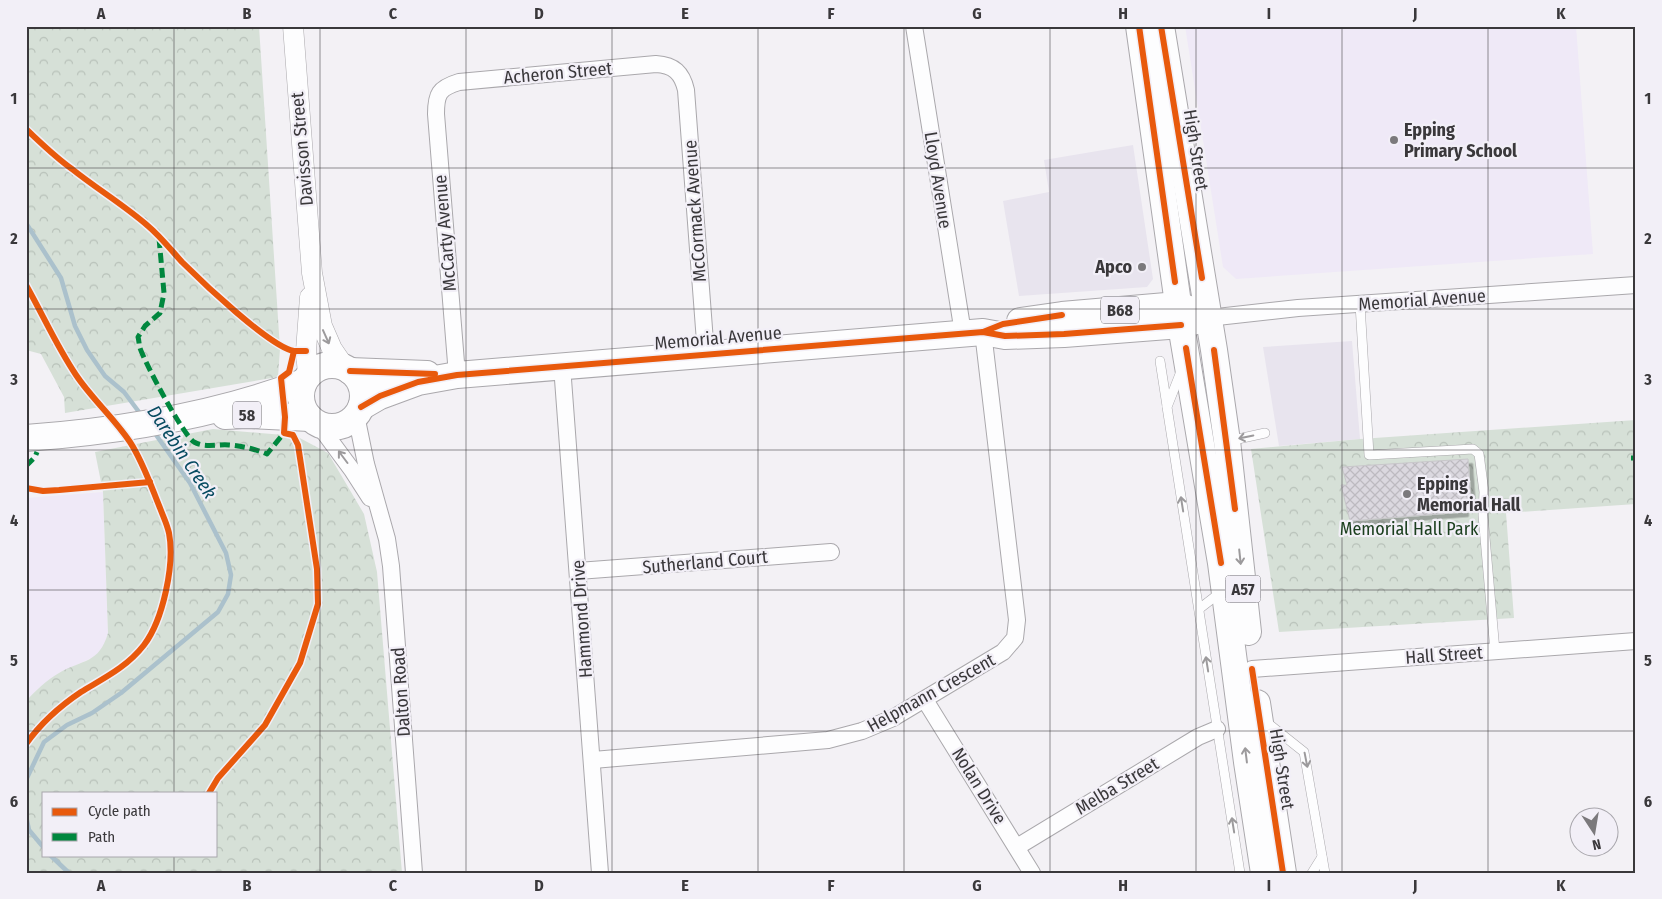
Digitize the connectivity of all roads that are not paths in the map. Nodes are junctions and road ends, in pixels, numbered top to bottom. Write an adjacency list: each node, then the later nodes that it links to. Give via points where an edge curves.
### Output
1 (293, 26): 7 (street, Davisson Street)
2 (914, 26): 12 (street, Lloyd Avenue)
3 (1138, 26): 10 (main road, High Street)
4 (1161, 26): 11 (main road, High Street)
5 (677, 70): 6 (street, Acheron Street, via 667,64 656,64 458,82); 13 (street, McCormack Avenue, via 684,79 686,90)
6 (440, 91): 18 (street, McCarty Avenue, via 436,114)
7 (312, 273): 17 (street, Davisson Street, one-way to 17, via 322,326 332,349); 19 (street, Davisson Street)
8 (1636, 285): 9 (street, Memorial Avenue)
9 (1360, 304): 11 (street, Memorial Avenue); 33 (lane, via 1369,455 1473,450 1479,454)
10 (1180, 315): 11 (main road, Memorial Avenue / B68); 12 (main road, Memorial Avenue / B68, via 1054,335 1005,336); 15 (main road, High Street / A57)
11 (1208, 318): 26 (main road, High Street / A57)
12 (973, 332): 13 (main road, Memorial Avenue / B68); 35 (street, Helpmann Crescent, via 1017,620 1015,638 1004,652)
13 (706, 355): 16 (main road, Memorial Avenue / B68)
14 (1160, 361): 20 (lane)
15 (1188, 362): 20 (lane, via 1178,375); 30 (main road, High Street / A57)
16 (562, 366): 18 (main road, Memorial Avenue / B68); 29 (street, Hammond Drive)
17 (348, 369): 18 (main road, Memorial Avenue / B68); 19 (main road, 58, via 325,365); 21 (main road, via 362,387 363,397)
18 (457, 375): 21 (main road, Memorial Avenue / B68, via 418,382 380,396)
19 (306, 379): 22 (main road, 58, via 256,398); 23 (main road, via 300,391 301,401)
20 (1167, 407): 31 (lane, one-way to 20)
21 (358, 411): 23 (main road, 58, via 348,422 338,426 328,427); 27 (street, Dalton Road, via 366,464)
22 (185, 418): 23 (main road, 58, via 247,415); 25 (main road, 58, via 110,430)
23 (314, 421): 27 (street, Dalton Road, one-way to 23)
24 (1265, 433): 26 (lane, one-way to 26)
25 (26, 438)
26 (1227, 441): 34 (main road, High Street / A57, one-way to 34)
27 (380, 512): 41 (street, Dalton Road, via 391,566)
28 (831, 552): 29 (street, Sutherland Court)
29 (578, 571): 38 (street, Hammond Drive)
30 (1225, 590): 31 (lane); 45 (main road, High Street, one-way to 30)
31 (1199, 609): 37 (lane, one-way to 31)
32 (1636, 640): 33 (street, Hall Street)
33 (1495, 651): 34 (street, Hall Street)
34 (1252, 669): 36 (main road, High Street / A57)
35 (925, 700): 38 (street, Helpmann Crescent, via 862,731 828,740); 39 (street, Nolan Drive)
36 (1259, 716): 40 (lane, one-way to 40, via 1304,752); 46 (main road, High Street / A57)
37 (1218, 729): 39 (street, Melba Street, via 1198,737); 44 (lane, one-way to 37)
38 (593, 760): 42 (street, Hammond Drive)
39 (1017, 847): 43 (street, Nolan Drive)
40 (1322, 857): 47 (lane); 48 (lane)
41 (414, 873)
42 (600, 873)
43 (1032, 873)
44 (1240, 873)
45 (1264, 873)
46 (1283, 873)
47 (1312, 873)
48 (1325, 873)

